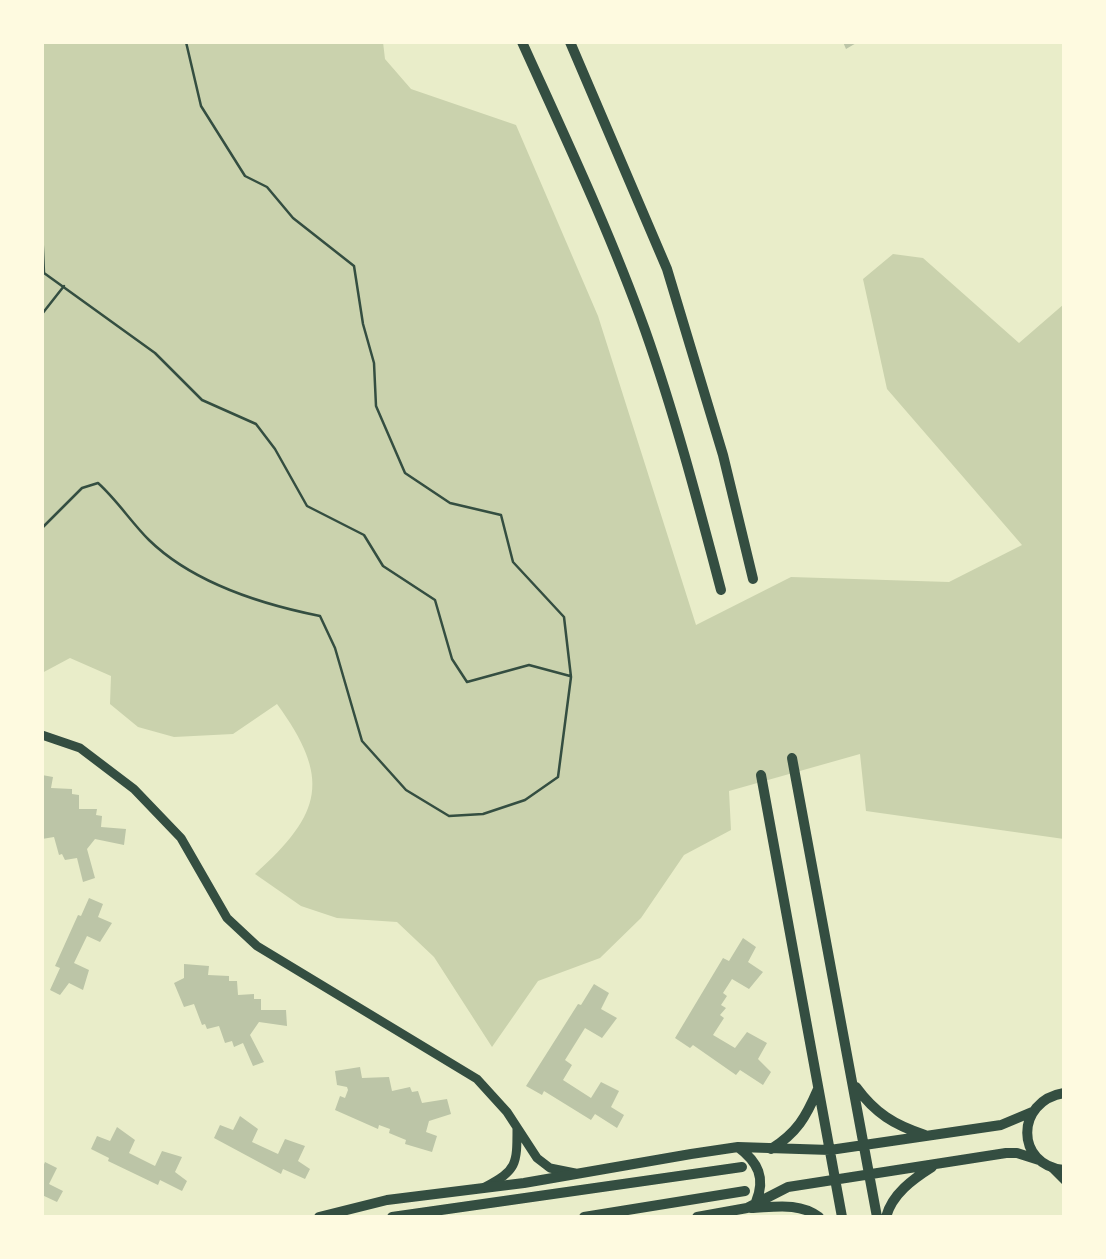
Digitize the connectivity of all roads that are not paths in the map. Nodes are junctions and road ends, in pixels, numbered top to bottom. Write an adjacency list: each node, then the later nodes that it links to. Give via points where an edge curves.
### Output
1 (522, 42): 4 (main road, via 645,331)
2 (570, 42): 3 (main road, via 667,269 723,455)
3 (753, 579)
4 (721, 590)
5 (42, 735): 12 (street, via 80,748 134,789 181,838 227,918 257,946 477,1079)
6 (792, 758): 8 (main road)
7 (761, 775): 9 (main road)
8 (853, 1083): 13 (main road, via 870,1107 898,1126); 14 (main road)
9 (818, 1089): 16 (main road, via 804,1122); 17 (main road)
10 (1064, 1093): 11 (main road, via 1051,1096)
11 (1032, 1112): 13 (main road, via 1013,1123); 18 (main road, via 1027,1137)
12 (517, 1128): 23 (street, via 537,1158 550,1168); 27 (street, via 515,1165 508,1175)
13 (929, 1136): 14 (main road)
14 (865, 1145): 17 (main road); 24 (main road)
15 (738, 1147): 16 (main road); 23 (main road); 29 (main road, via 758,1167 761,1182)
16 (771, 1149): 17 (main road)
17 (830, 1150): 25 (main road)
18 (1038, 1160): 19 (main road, via 1006,1153); 21 (main road)
19 (934, 1165): 24 (main road); 37 (main road, via 907,1183)
20 (742, 1167): 31 (main road)
21 (1049, 1167): 22 (main road); 26 (street)
22 (1064, 1170)
23 (575, 1173): 27 (main road)
24 (870, 1174): 25 (main road); 36 (main road)
25 (835, 1180): 29 (main road, via 788,1187); 35 (main road)
26 (1064, 1181)
27 (482, 1188): 30 (main road, via 387,1200)
28 (745, 1191): 32 (main road)
29 (751, 1206): 33 (main road); 34 (main road, via 807,1209)
30 (319, 1217)
31 (392, 1217)
32 (584, 1217)
33 (697, 1217)
34 (819, 1217)
35 (842, 1217)
36 (877, 1217)
37 (886, 1217)

